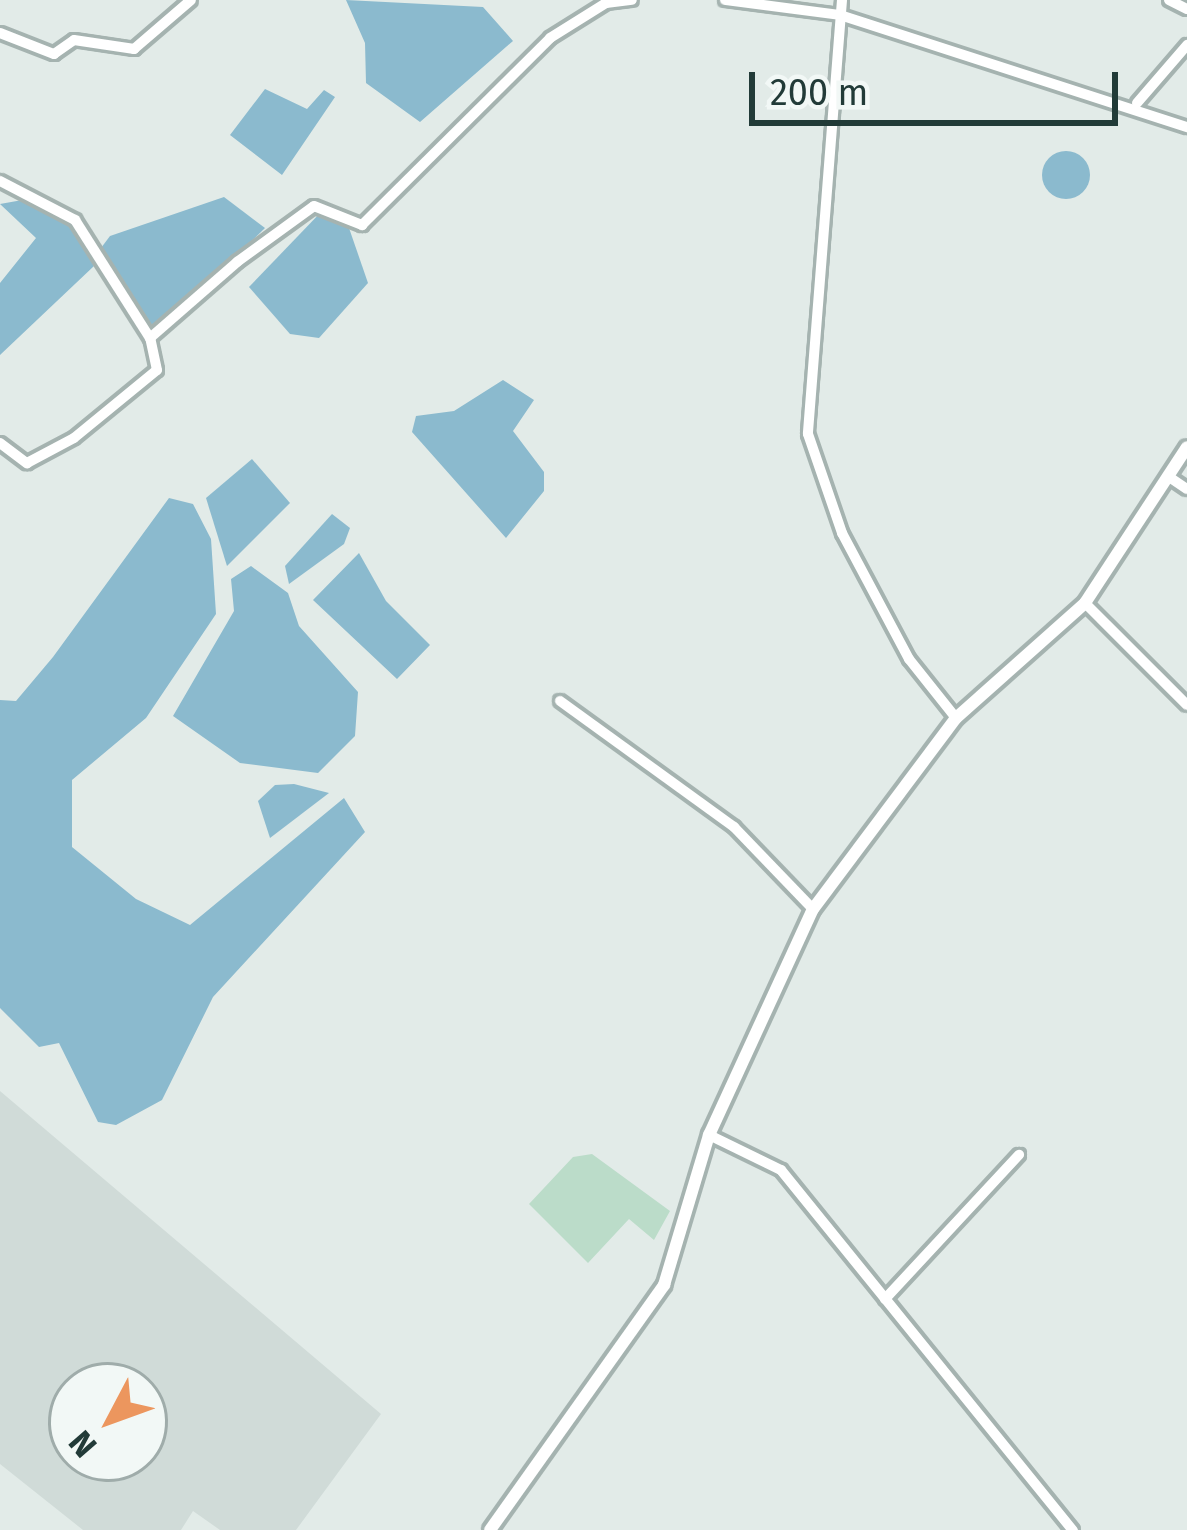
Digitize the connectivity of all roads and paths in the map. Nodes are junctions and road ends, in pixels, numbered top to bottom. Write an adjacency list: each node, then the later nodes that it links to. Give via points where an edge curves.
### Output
1 (191, 0): 9 (street, via 134,49 74,40 54,54)
2 (632, 0): 6 (street)
3 (725, 0): 8 (street)
4 (842, 0): 8 (street)
5 (1169, 0): 7 (street)
6 (606, 2): 14 (street, via 550,38 362,224 314,206)
7 (1187, 9)
8 (840, 15): 11 (street); 22 (street, via 808,434 842,533 910,659)
9 (0, 33)
10 (1187, 45): 11 (street)
11 (1137, 104): 12 (street)
12 (1187, 127)
13 (0, 181): 14 (street, via 75,220)
14 (150, 338): 15 (street, via 157,370 74,438 27,463)
15 (0, 443)
16 (1187, 447): 17 (street)
17 (1172, 479): 18 (street); 19 (street)
18 (1187, 489)
19 (1085, 603): 21 (street); 22 (street)
20 (560, 701): 23 (street, via 734,827)
21 (1187, 705)
22 (956, 718): 23 (street)
23 (813, 909): 24 (street)
24 (709, 1135): 26 (street, via 781,1170); 27 (street, via 664,1285)
25 (1019, 1155): 26 (street)
26 (885, 1299): 28 (street)
27 (490, 1530)
28 (1073, 1530)

